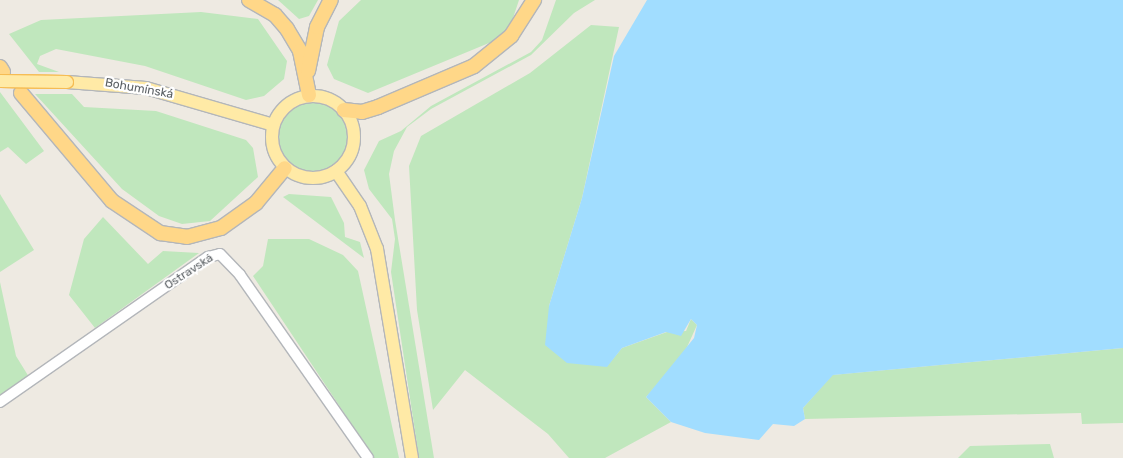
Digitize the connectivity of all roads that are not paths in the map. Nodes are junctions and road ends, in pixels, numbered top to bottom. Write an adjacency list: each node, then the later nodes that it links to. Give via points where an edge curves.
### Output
1 (249, 0): 5 (highway, via 282,22)
2 (331, 0): 5 (highway, via 315,33)
3 (534, 0): 8 (highway, via 511,36 474,66 378,107 362,112)
4 (1, 73): 9 (main road, Bohumínská, bridge, via 146,88)
5 (307, 74): 7 (highway)
6 (21, 93): 10 (highway, via 112,201 155,231 186,237 211,232 266,192)
7 (309, 95): 8 (main road, via 326,97); 9 (main road, via 286,105)
8 (344, 110): 11 (main road, via 354,138 347,160)
9 (273, 125): 10 (main road, via 273,148)
10 (285, 168): 11 (main road, via 313,178)
11 (336, 171): 14 (main road, via 360,206 377,250)
12 (0, 402): 13 (street, Ostravská, via 208,257 220,254 240,275)
13 (368, 458)
14 (412, 458)

